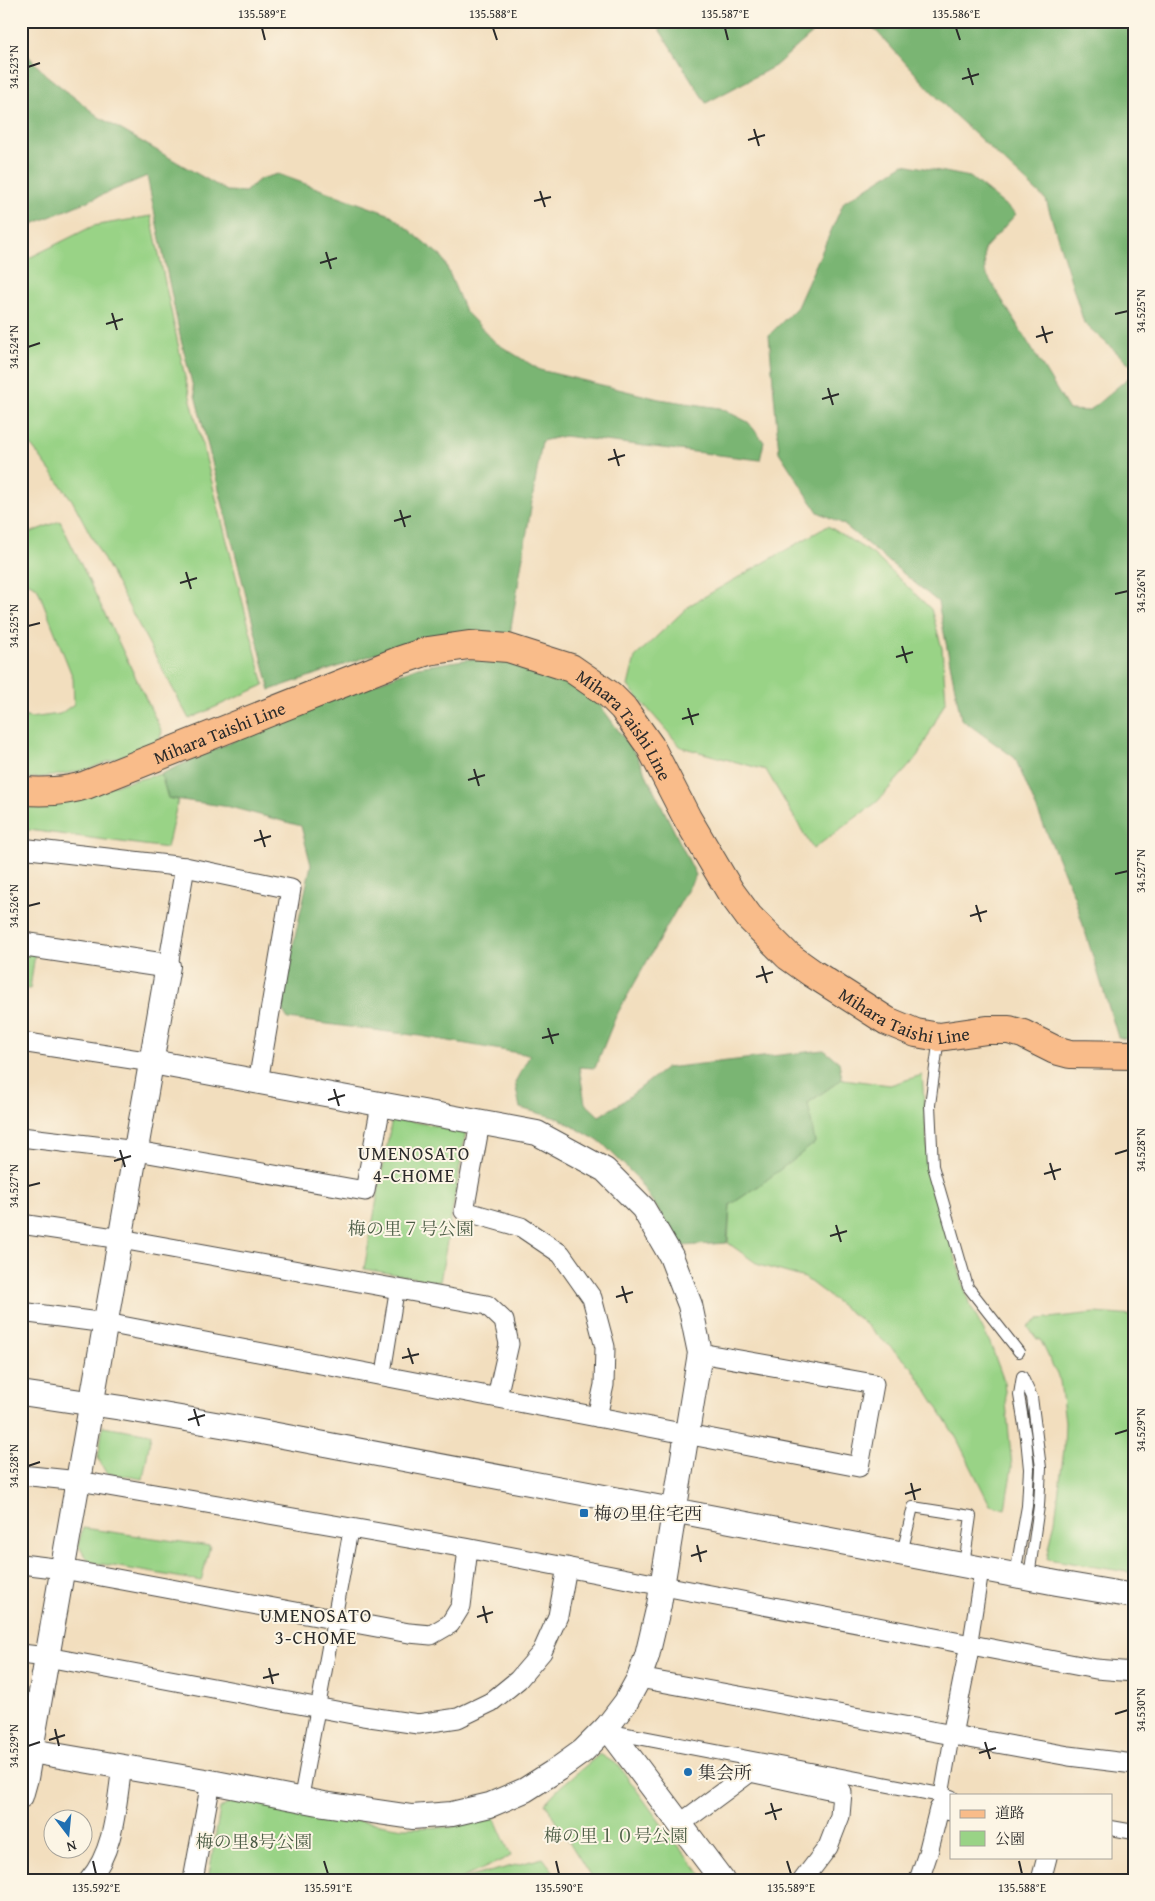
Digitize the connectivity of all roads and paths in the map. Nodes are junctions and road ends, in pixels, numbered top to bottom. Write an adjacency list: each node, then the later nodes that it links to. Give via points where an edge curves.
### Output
1 (21, 791): 6 (main road, Mihara Taishi Line, via 50,793 86,785 428,651 469,645 525,652 571,668 623,708 650,746 730,891 749,917 788,956 887,1021 916,1033)
2 (21, 848): 3 (street)
3 (185, 867): 5 (street); 10 (street, via 290,889)
4 (21, 944): 5 (street)
5 (168, 966): 9 (street)
6 (940, 1036): 8 (main road, Mihara Taishi Line, via 1009,1030 1070,1054); 20 (lane, via 930,1105 934,1166 968,1287)
7 (21, 1042): 9 (street)
8 (1134, 1055)
9 (152, 1062): 10 (street); 14 (street)
10 (258, 1082): 11 (street)
11 (381, 1105): 12 (street); 14 (street, via 365,1191)
12 (480, 1123): 21 (street, via 537,1133 605,1170 643,1208 671,1256 690,1305); 26 (street, via 464,1211 521,1227 561,1254 592,1298 604,1347 604,1385)
13 (21, 1136): 14 (street)
14 (137, 1151): 16 (street)
15 (21, 1224): 16 (street)
16 (121, 1239): 17 (street); 19 (street)
17 (397, 1289): 22 (street); 24 (street, via 488,1305 504,1321 509,1344)
18 (21, 1312): 19 (street)
19 (106, 1323): 22 (street); 25 (street)
20 (1019, 1352)
21 (700, 1353): 27 (street); 27 (street, via 874,1384 859,1467)
22 (383, 1376): 24 (street)
23 (21, 1393): 25 (street)
24 (497, 1397): 26 (street)
25 (92, 1403): 29 (street); 30 (street)
26 (597, 1417): 27 (street)
27 (687, 1434): 30 (street)
28 (21, 1475): 29 (street)
29 (79, 1481): 31 (street); 37 (street)
30 (674, 1510): 33 (street); 39 (street)
31 (351, 1528): 32 (street); 41 (street)
32 (468, 1549): 36 (street); 41 (street, via 461,1606 450,1624 430,1635)
33 (902, 1553): 35 (street); 35 (lane, via 913,1507 971,1516)
34 (21, 1564): 37 (street)
35 (973, 1566): 38 (street); 42 (street)
36 (567, 1567): 39 (street); 47 (street, via 558,1616 542,1652 518,1680 491,1702 458,1718 418,1724)
37 (63, 1569): 41 (street); 44 (street)
38 (1022, 1576): 38 (lane, via 1029,1469 1020,1395 1022,1376 1032,1397 1041,1468 1039,1506); 40 (street)
39 (662, 1586): 42 (street); 46 (street, via 648,1656)
40 (1134, 1596)
41 (335, 1619): 47 (street)
42 (970, 1644): 45 (street, via 1096,1669); 49 (street)
43 (21, 1654): 44 (street)
44 (48, 1657): 47 (street); 50 (street)
45 (1134, 1672)
46 (639, 1678): 48 (street); 49 (street)
47 (319, 1708): 57 (street)
48 (609, 1730): 52 (street); 57 (street, via 525,1790 490,1805 452,1814 412,1817); 59 (street)
49 (952, 1735): 51 (street); 58 (street)
50 (26, 1750): 53 (street); 56 (street)
51 (1134, 1764)
52 (751, 1766): 55 (street); 59 (street)
53 (122, 1767): 54 (street); 63 (street, via 107,1850 99,1869)
54 (211, 1782): 57 (street); 64 (street)
55 (843, 1784): 58 (street); 66 (street, via 840,1816 828,1847)
56 (21, 1796)
57 (301, 1800)
58 (946, 1803): 67 (street)
59 (680, 1824): 65 (street)
60 (1112, 1828): 61 (street)
61 (1134, 1832)
62 (1047, 1858): 68 (street)
63 (88, 1880)
64 (193, 1880)
65 (722, 1880)
66 (803, 1880)
67 (919, 1880)
68 (1042, 1880)

